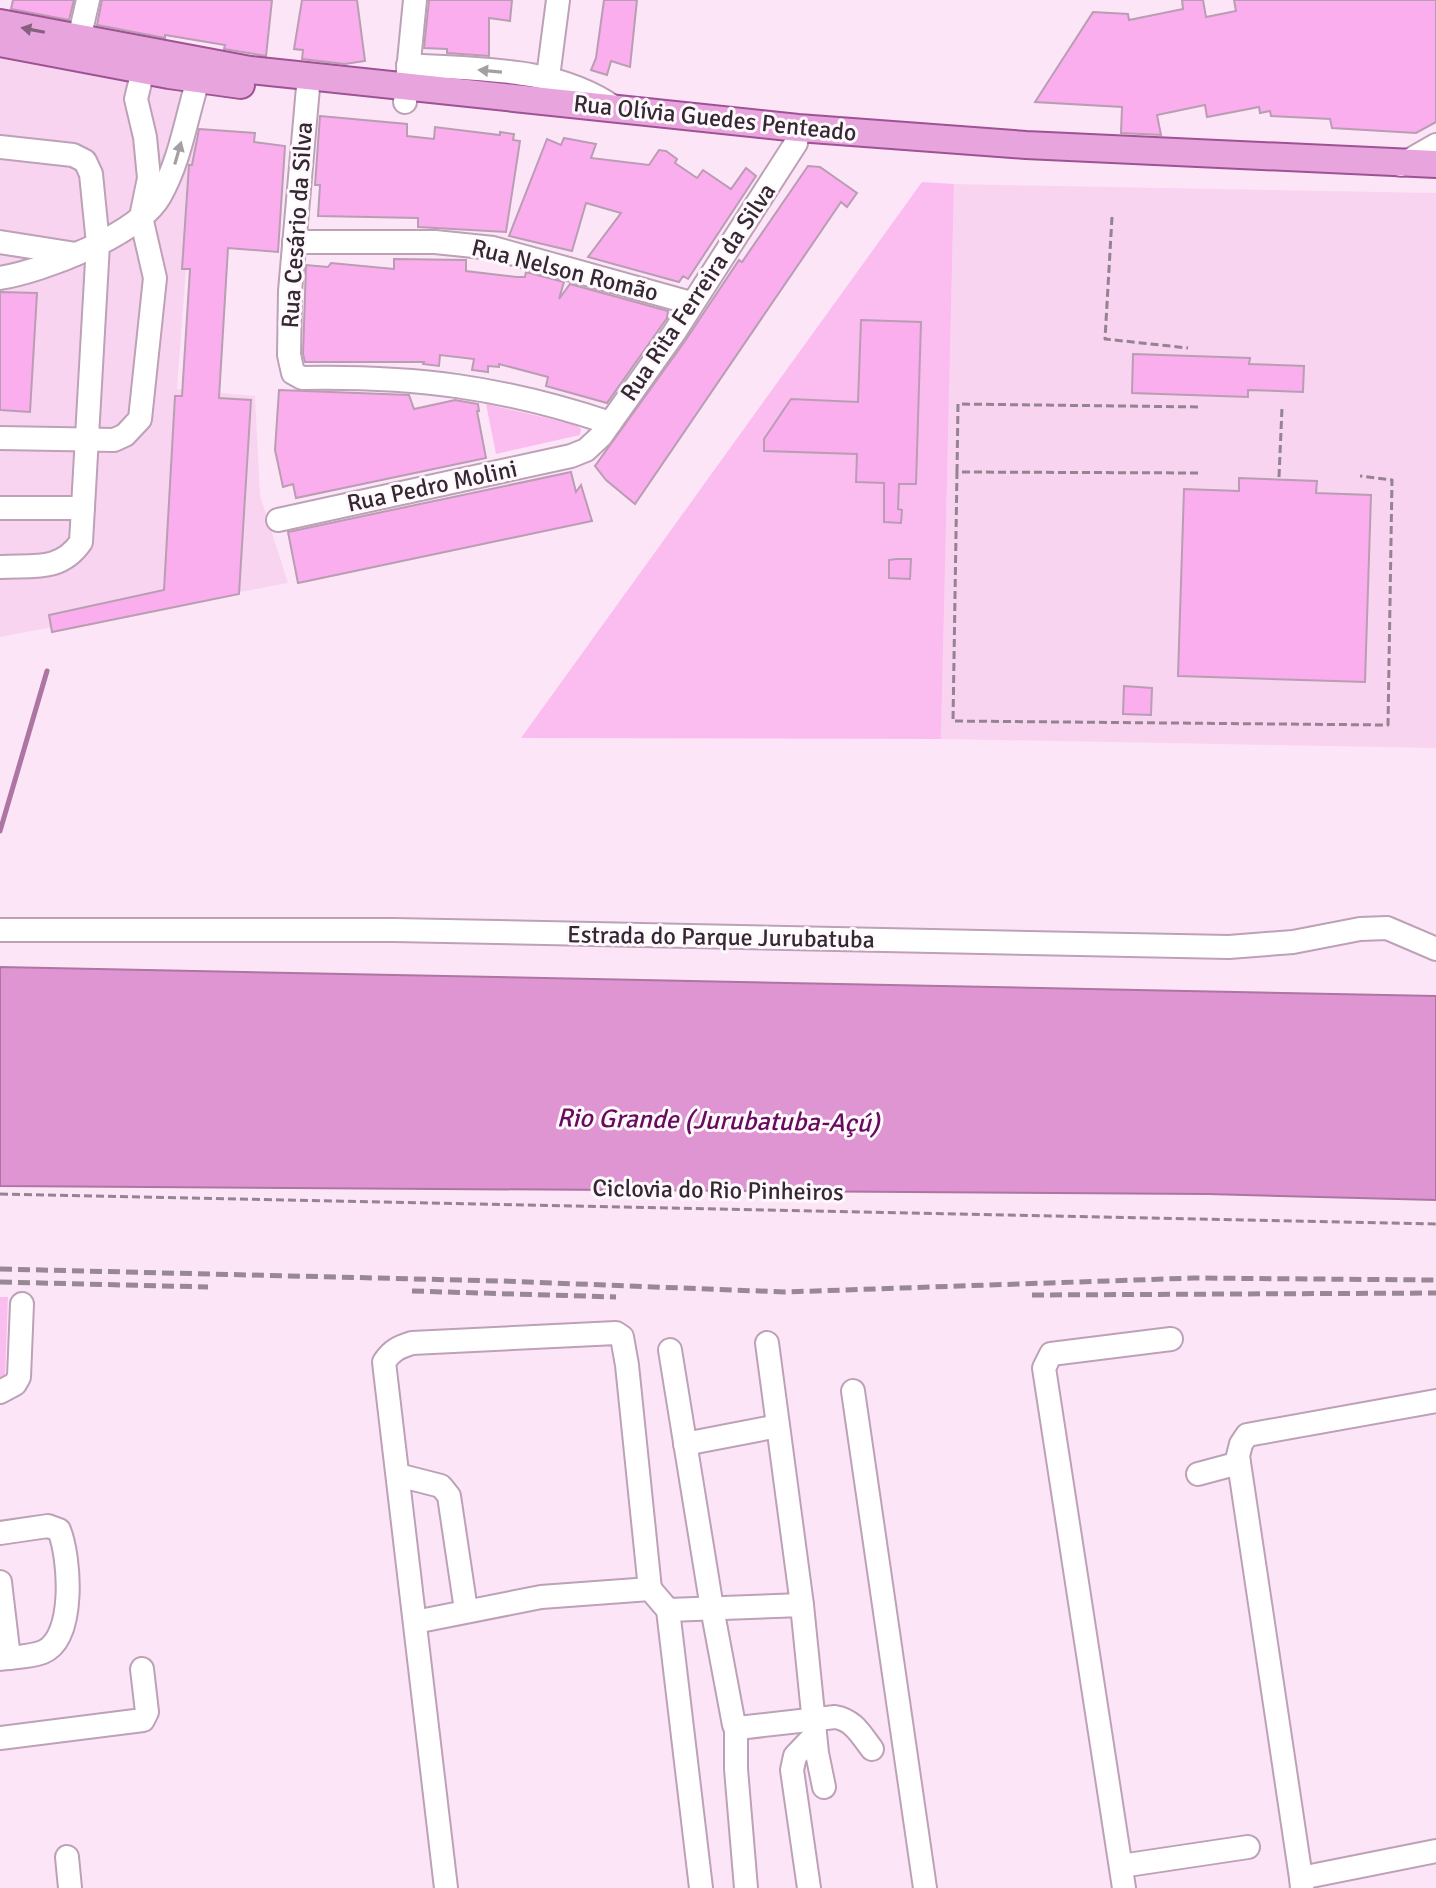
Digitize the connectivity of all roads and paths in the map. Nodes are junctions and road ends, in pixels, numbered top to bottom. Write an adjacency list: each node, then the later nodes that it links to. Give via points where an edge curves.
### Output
1 (88, 0): 5 (street)
2 (415, 0): 12 (street)
3 (558, 0): 9 (street)
4 (0, 23): 5 (main road, Rua Olívia Guedes Penteado, one-way to 4)
5 (79, 39): 7 (main road, Rua Olívia Guedes Penteado)
6 (0, 43): 8 (main road, Rua Olívia Guedes Penteado)
7 (171, 66): 8 (main road, Rua Olívia Guedes Penteado); 10 (main road, Rua Olívia Guedes Penteado); 11 (main road, Rua Olívia Guedes Penteado)
8 (143, 70): 20 (street, via 136,99 149,178)
9 (548, 77): 12 (street, one-way to 12); 13 (street)
10 (198, 80): 11 (main road, Rua Olívia Guedes Penteado); 20 (street, one-way to 10, via 159,200 173,170)
11 (308, 84): 12 (main road, Rua Olívia Guedes Penteado); 23 (street, Rua Cesário da Silva)
12 (406, 85): 13 (main road, Rua Olívia Guedes Penteado); 14 (main road, Rua Olívia Guedes Penteado)
13 (616, 109): 14 (main road, Rua Olívia Guedes Penteado)
14 (797, 136): 18 (main road, Rua Olívia Guedes Penteado); 27 (street, Rua Rita Ferreira da Silva)
15 (1436, 145): 18 (street)
16 (0, 147): 24 (street, via 85,161)
17 (1436, 164): 18 (main road, Rua Olívia Guedes Penteado)
18 (1397, 168): 19 (main road, Rua Olívia Guedes Penteado)
19 (1436, 178)
20 (141, 217): 24 (street); 33 (street, via 155,288 140,419 114,440)
21 (1112, 217): 28 (path, via 1105,339)
22 (0, 242): 25 (street)
23 (294, 242): 27 (street, Rua Nelson Romão, via 435,242 493,248); 31 (street, Rua Cesário da Silva, via 289,338 293,373 302,378 485,389)
24 (98, 244): 25 (street); 33 (street)
25 (77, 254): 26 (street)
26 (0, 278)
27 (691, 303): 31 (street, Rua Rita Ferreira da Silva)
28 (1188, 348)
29 (1202, 407): 35 (path, via 958,404)
30 (1282, 408): 38 (path)
31 (610, 423): 34 (street, Rua Rita Ferreira da Silva)
32 (0, 438): 33 (street)
33 (87, 440): 40 (street)
34 (586, 450): 41 (street, Rua Pedro Molini)
35 (957, 472): 36 (path); 37 (path, via 953,721 1388,725 1392,480)
36 (1198, 473)
37 (1360, 476)
38 (1279, 477)
39 (0, 508): 40 (street)
40 (83, 508): 42 (street, via 81,542 71,556 57,564)
41 (278, 520)
42 (0, 567)
43 (0, 930): 44 (street, Estrada do Parque Jurubatuba, via 394,930 1229,947 1387,928)
44 (1436, 949)
45 (0, 1194): 46 (path, Ciclovia do Rio Pinheiros)
46 (1436, 1224)
47 (22, 1304): 52 (street, via 19,1377)
48 (1171, 1339): 77 (street, via 1051,1354 1044,1368)
49 (767, 1343): 54 (street)
50 (670, 1350): 55 (street)
51 (853, 1391): 84 (street)
52 (0, 1392)
53 (1436, 1401): 56 (street, via 1247,1435)
54 (778, 1426): 55 (street); 62 (street)
55 (685, 1444): 63 (street)
56 (1239, 1463): 57 (street); 78 (street)
57 (1198, 1474)
58 (398, 1475): 61 (street, via 384,1362 398,1347 616,1333 622,1337 627,1365); 64 (street, via 441,1486 449,1496); 66 (street)
59 (0, 1533): 67 (street, via 48,1526 59,1530 68,1608 61,1633 45,1652)
60 (0, 1582): 67 (street)
61 (650, 1589): 64 (street, via 541,1597); 65 (street)
62 (802, 1605): 63 (street); 70 (street)
63 (712, 1608): 65 (street); 69 (street)
64 (466, 1610): 66 (street)
65 (668, 1610): 81 (street)
66 (415, 1622): 80 (street)
67 (4, 1659)
68 (142, 1669): 71 (street, via 147,1712 143,1720)
69 (736, 1727): 70 (street); 82 (street)
70 (814, 1727): 72 (street, via 844,1719); 73 (street); 83 (street, via 792,1770)
71 (0, 1738)
72 (872, 1749)
73 (824, 1787)
74 (1248, 1847): 77 (street)
75 (1436, 1851): 78 (street)
76 (67, 1857): 79 (street)
77 (1122, 1877)
78 (1302, 1883)
79 (70, 1888)
80 (446, 1888)
81 (701, 1888)
82 (746, 1888)
83 (809, 1888)
84 (925, 1888)

